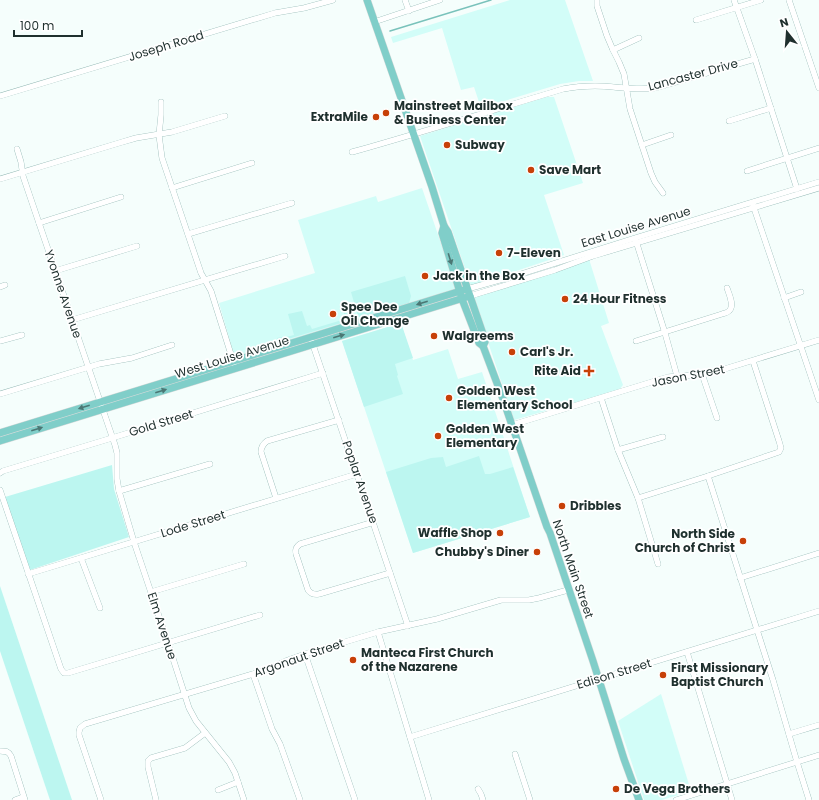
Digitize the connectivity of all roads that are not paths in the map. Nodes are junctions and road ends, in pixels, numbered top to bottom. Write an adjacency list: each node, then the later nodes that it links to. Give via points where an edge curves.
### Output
1 (333, 0): 18 (street, Joseph Road, via 275,13)
2 (367, 0): 12 (main road, North Main Street)
3 (405, 0): 10 (street)
4 (440, 0): 10 (street)
5 (597, 0): 14 (street)
6 (734, 0): 9 (street)
7 (761, 0): 9 (street)
8 (789, 0): 16 (street)
9 (736, 7): 11 (street); 15 (street)
10 (409, 11): 12 (street)
11 (696, 20)
12 (374, 22): 24 (main road, North Main Street)
13 (639, 38): 14 (street)
14 (612, 50): 17 (street, via 624,74)
15 (755, 59): 17 (street, Lancaster Drive, via 661,86); 20 (street)
16 (819, 88)
17 (626, 89): 24 (street, Lancaster Drive, via 595,86 563,89); 26 (street)
18 (0, 96)
19 (161, 102): 23 (street)
20 (771, 108): 22 (street); 30 (street)
21 (225, 116): 23 (street)
22 (729, 121)
23 (159, 135): 33 (street, via 130,140); 36 (street, via 162,158)
24 (414, 135): 29 (street, Lancaster Drive); 44 (main road, North Main Street)
25 (670, 135): 26 (street)
26 (642, 145): 39 (street, via 655,182)
27 (819, 148): 30 (street)
28 (17, 149): 33 (street, Yvonne Avenue)
29 (352, 152)
30 (787, 158): 32 (street); 38 (street)
31 (252, 163): 36 (street)
32 (747, 171)
33 (23, 172): 34 (street); 43 (street, Yvonne Avenue)
34 (0, 179)
35 (819, 182): 38 (street, East Louise Avenue)
36 (172, 188): 45 (street)
37 (819, 188): 42 (street, East Louise Avenue)
38 (797, 189): 42 (street, East Louise Avenue)
39 (663, 193)
40 (121, 197): 43 (street)
41 (292, 203): 45 (street)
42 (753, 205): 46 (street, East Louise Avenue); 55 (street)
43 (39, 223): 49 (street, Yvonne Avenue)
44 (444, 226): 53 (main road, North Main Street); 54 (main road, North Main Street, one-way to 54, via 442,233)
45 (188, 234): 50 (street)
46 (636, 240): 53 (street, East Louise Avenue, via 521,274); 57 (street)
47 (137, 246): 49 (street)
48 (285, 256): 50 (street)
49 (55, 271): 56 (street, Yvonne Avenue)
50 (205, 280): 56 (street); 67 (street, via 211,291)
51 (727, 288): 57 (street, via 732,307 729,312)
52 (801, 292): 55 (street)
53 (469, 293): 54 (main road, East Louise Avenue); 64 (main road, North Main Street, via 485,342)
54 (461, 295): 61 (main road, West Louise Avenue); 64 (main road, North Main Street, via 479,344)
55 (784, 298): 65 (street)
56 (72, 320): 68 (street, Yvonne Avenue)
57 (665, 333): 62 (street); 71 (street)
58 (22, 335): 60 (street)
59 (819, 340): 65 (street, Jason Street)
60 (0, 341)
61 (312, 341): 67 (main road, West Louise Avenue); 69 (street, Poplar Avenue)
62 (636, 341)
63 (172, 345): 68 (street)
64 (483, 346): 78 (main road, North Main Street)
65 (800, 346): 66 (street, Jason Street); 73 (street)
66 (752, 361): 70 (street, Jason Street, via 718,372); 87 (street, via 781,448 776,454)
67 (234, 365): 75 (main road, West Louise Avenue)
68 (88, 368): 72 (street); 75 (street, Yvonne Avenue)
69 (323, 373): 77 (street, Poplar Avenue); 81 (street, Gold Street)
70 (702, 374): 71 (street, Jason Street); 76 (street)
71 (677, 376): 74 (street, Jason Street)
72 (0, 394)
73 (818, 396)
74 (601, 398): 78 (street, Jason Street); 83 (street)
75 (101, 405): 79 (main road, West Louise Avenue, one-way to 79); 81 (street, Yvonne Avenue); 82 (main road, West Louise Avenue, one-way to 75)
76 (717, 418)
77 (339, 420): 86 (street, Poplar Avenue); 90 (street, via 263,444 261,452)
78 (512, 425): 101 (main road, North Main Street)
79 (0, 433)
80 (662, 437): 83 (street)
81 (112, 438): 85 (street, Gold Street); 89 (street, Elm Avenue, via 117,453)
82 (0, 441)
83 (618, 450): 91 (street)
84 (210, 464): 89 (street)
85 (0, 473)
86 (357, 474): 90 (street, Lode Street); 92 (street, Poplar Avenue)
87 (708, 476): 91 (street); 100 (street)
88 (0, 490): 99 (street)
89 (118, 491): 93 (street, Elm Avenue)
90 (276, 498): 93 (street, Lode Street)
91 (638, 498): 97 (street)
92 (374, 522): 98 (street, Poplar Avenue); 98 (street, via 300,544 296,548 296,554 308,590 314,595)
93 (134, 542): 95 (street, Lode Street); 102 (street, Elm Avenue)
94 (819, 553): 100 (street)
95 (81, 558): 99 (street, Lode Street); 103 (street)
96 (244, 564): 102 (street)
97 (658, 564)
98 (390, 573): 106 (street, Poplar Avenue)
99 (28, 574): 109 (street, via 64,673)
100 (740, 578): 107 (street)
101 (568, 590): 106 (street, Argonaut Street, via 529,600 501,600); 113 (main road, North Main Street)
102 (151, 592): 109 (street, Elm Avenue)
103 (100, 608)
104 (819, 611): 107 (street, Edison Street)
105 (260, 615): 109 (street)
106 (408, 626): 108 (street, Argonaut Street)
107 (756, 630): 110 (street, Edison Street); 117 (street)
108 (378, 632): 111 (street, Argonaut Street); 118 (street)
109 (168, 642): 114 (street, Elm Avenue)
110 (687, 652): 113 (street, Edison Street); 124 (street)
111 (305, 654): 112 (street, Argonaut Street); 133 (street)
112 (253, 674): 114 (street, Argonaut Street); 132 (street)
113 (598, 679): 118 (street, Edison Street); 137 (main road, North Main Street)
114 (184, 694): 116 (street, Elm Avenue, via 190,712); 129 (street, Argonaut Street, via 85,724 80,728 79,735)
115 (819, 725): 117 (street)
116 (205, 733): 123 (street, Elm Avenue, via 229,762); 130 (street, via 185,748 148,761)
117 (789, 734): 122 (street)
118 (410, 737): 134 (street)
119 (0, 751): 127 (street, via 6,751 11,756)
120 (515, 754): 136 (street)
121 (819, 756): 122 (street)
122 (797, 762): 124 (street); 140 (street)
123 (238, 782): 126 (street); 131 (street, Elm Avenue)
124 (727, 784): 138 (street); 139 (street)
125 (478, 789): 135 (street)
126 (218, 790)
127 (24, 799): 128 (street)
128 (15, 800)
129 (101, 800)
130 (156, 800)
131 (244, 800)
132 (300, 800)
133 (355, 800)
134 (428, 800)
135 (483, 800)
136 (530, 800)
137 (639, 800)
138 (676, 800)
139 (732, 800)
140 (809, 800)

